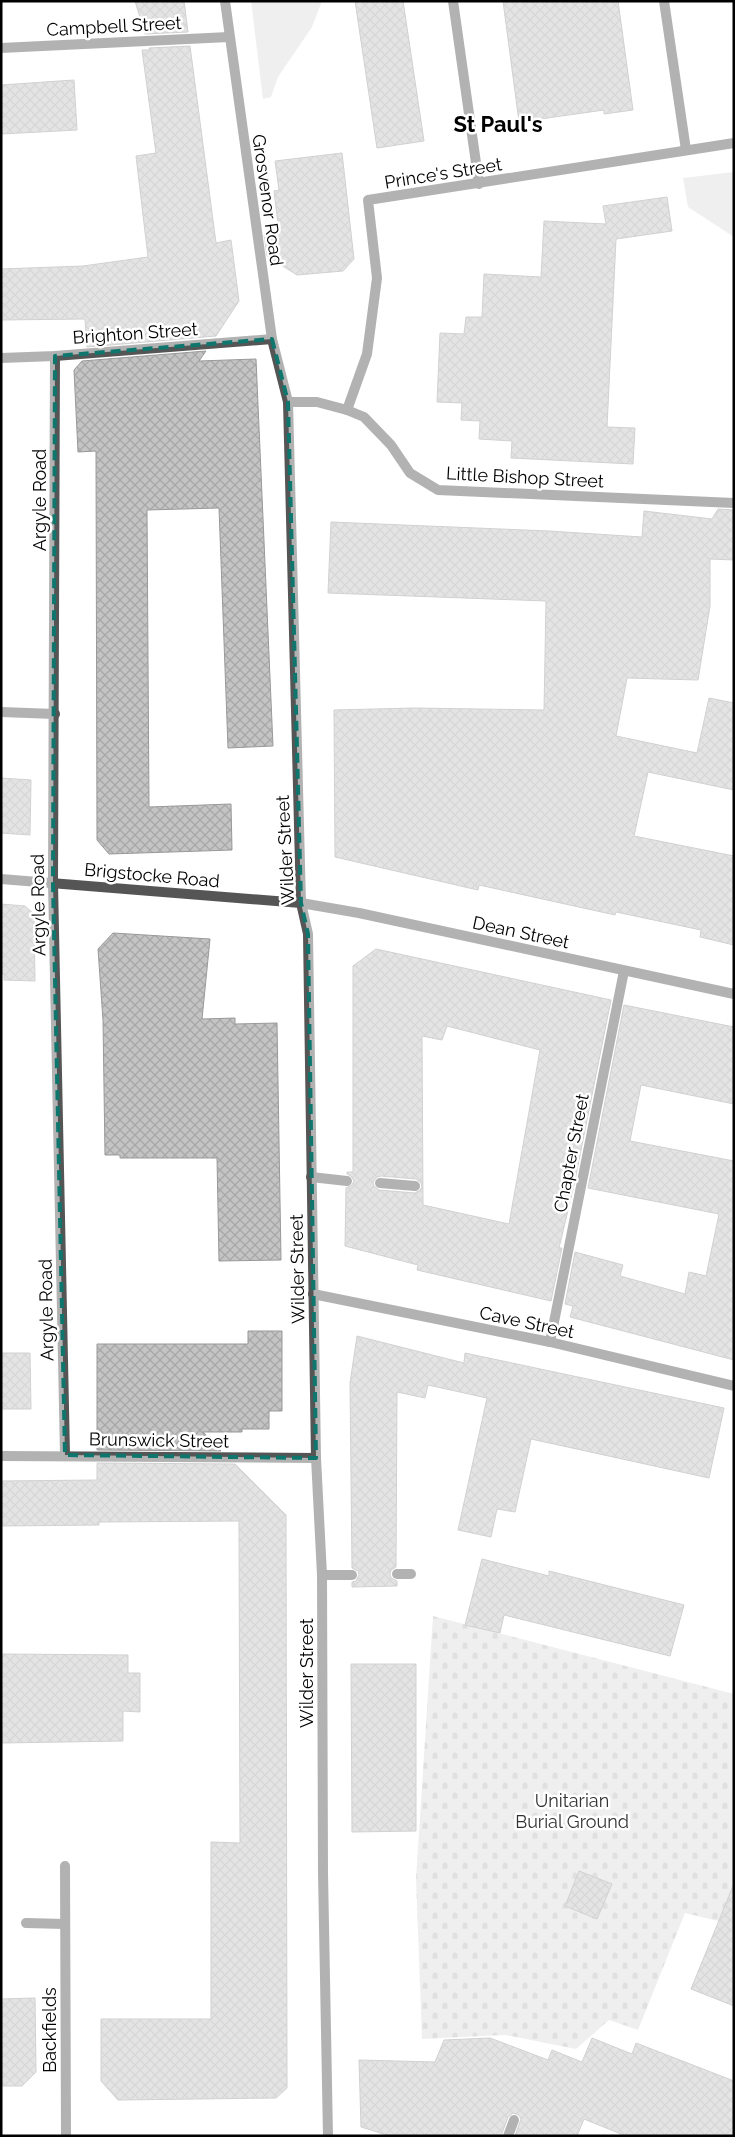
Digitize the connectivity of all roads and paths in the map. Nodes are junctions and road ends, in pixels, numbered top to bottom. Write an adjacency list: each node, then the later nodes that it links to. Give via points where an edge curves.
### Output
1 (225, 1): 4 (street, Grosvenor Road)
2 (453, 1): 8 (street)
3 (664, 1): 7 (street)
4 (229, 37): 5 (street, Campbell Street); 9 (street, Grosvenor Road)
5 (1, 48)
6 (734, 143): 7 (street, Prince's Street)
7 (686, 150): 8 (street, Prince's Street)
8 (479, 184): 13 (street, Prince's Street, via 368,200 377,278 367,354)
9 (272, 339): 10 (street, Brighton Street); 12 (street, Grosvenor Road)
10 (55, 356): 11 (street, Brighton Street); 16 (street, Argyle Road)
11 (1, 358)
12 (288, 402): 13 (street, Little Bishop Street, via 317,402); 19 (street, Wilder Street)
13 (347, 410): 14 (street, Little Bishop Street, via 364,417 391,445 410,473 438,490)
14 (734, 503)
15 (1, 712): 16 (street)
16 (55, 714): 18 (street, Argyle Road)
17 (1, 879): 18 (street, Brigstocke Road)
18 (53, 884): 19 (street, Brigstocke Road); 29 (street, Argyle Road)
19 (301, 903): 20 (street, Dean Street); 22 (street, Wilder Street, via 308,934)
20 (624, 971): 21 (street, Dean Street); 27 (street, Chapter Street)
21 (734, 994)
22 (311, 1177): 23 (street); 26 (street, Wilder Street)
23 (347, 1181)
24 (380, 1183): 25 (street)
25 (414, 1186)
26 (313, 1294): 27 (street, Cave Street); 31 (street, Wilder Street)
27 (550, 1342): 28 (street, Cave Street)
28 (734, 1386)
29 (65, 1455): 30 (street, Brunswick Street); 31 (street, Brunswick Street)
30 (1, 1456)
31 (316, 1458): 35 (street, Wilder Street)
32 (396, 1574): 33 (street)
33 (411, 1574)
34 (352, 1575): 35 (street)
35 (322, 1576): 41 (street, Wilder Street)
36 (65, 1866): 38 (street, Backfields)
37 (26, 1923): 38 (street)
38 (65, 1924): 40 (street, Backfields)
39 (514, 2120): 42 (street)
40 (66, 2136)
41 (328, 2136)
42 (508, 2136)

